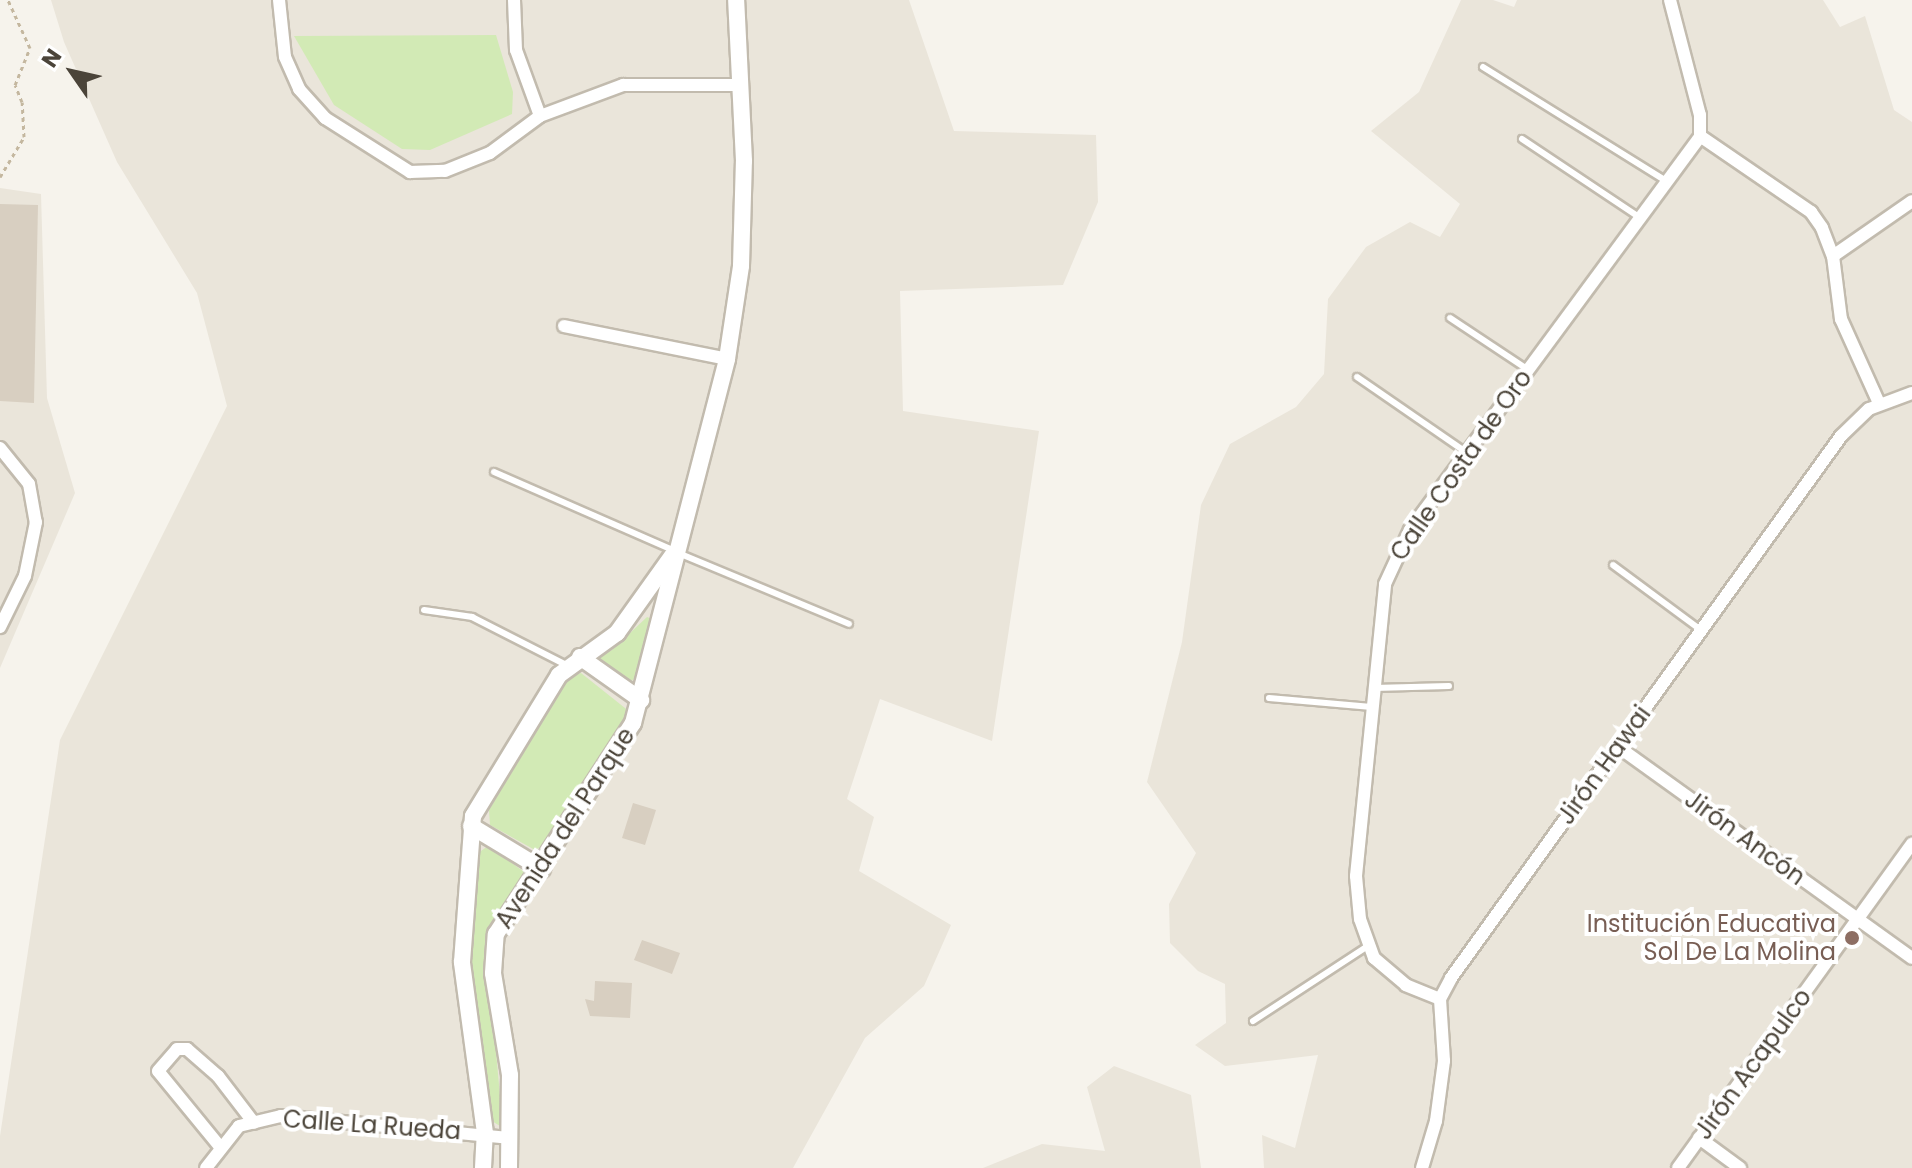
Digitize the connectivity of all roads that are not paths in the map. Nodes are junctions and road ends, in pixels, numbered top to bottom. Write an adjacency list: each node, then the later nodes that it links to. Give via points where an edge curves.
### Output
1 (279, 0): 7 (street, via 285,57 299,89 325,118 410,172 445,171 490,153)
2 (514, 0): 7 (street, via 516,50)
3 (736, 0): 6 (street, Avenida del Parque)
4 (1670, 0): 8 (street, via 1700,115)
5 (1483, 67): 10 (lane)
6 (740, 85): 7 (street, via 623,85); 16 (street, Avenida del Parque, via 741,266)
7 (540, 116)
8 (1700, 136): 10 (street, Calle Costa de Oro); 13 (street, via 1811,212)
9 (1522, 139): 12 (lane)
10 (1666, 181): 12 (street, Calle Costa de Oro)
11 (1912, 201): 13 (street)
12 (1639, 217): 17 (street, Calle Costa de Oro)
13 (1833, 256): 20 (street, via 1841,319)
14 (1450, 318): 17 (lane)
15 (564, 326): 16 (street)
16 (727, 359): 24 (street, Avenida del Parque)
17 (1527, 369): 22 (street, Calle Costa de Oro)
18 (1357, 377): 22 (lane)
19 (1912, 393): 20 (street)
20 (1879, 403): 29 (street, Jirón Hawai, via 1841,436)
21 (0, 448): 28 (street, via 29,484 36,522 25,576)
22 (1467, 453): 32 (street, Calle Costa de Oro, via 1410,530 1390,568 1378,620)
23 (494, 472): 24 (lane)
24 (678, 548): 27 (lane); 30 (street, Avenida del Parque, via 617,633); 34 (street, Avenida del Parque)
25 (1613, 565): 29 (lane)
26 (424, 610): 30 (lane, via 472,617)
27 (849, 624)
28 (0, 627)
29 (1701, 630): 36 (street, Jirón Hawai)
30 (574, 662): 34 (street); 37 (street, Avenida del Parque)
31 (1449, 686): 32 (lane)
32 (1374, 688): 35 (street, Calle Costa de Oro)
33 (1269, 698): 35 (lane)
34 (641, 700): 39 (street, Avenida del Parque, via 633,723)
35 (1372, 707): 41 (street, Calle Costa de Oro, via 1356,876 1360,919)
36 (1617, 746): 40 (street, Jirón Ancón); 43 (street, Jirón Hawai)
37 (471, 826): 39 (street); 46 (street, Avenida del Parque, via 462,962)
38 (1912, 843): 40 (street, Jirón Acapulco)
39 (542, 869): 47 (street, Avenida del Parque, via 496,934 493,973 510,1075)
40 (1857, 919): 42 (street, Jirón Ancón); 48 (street, Jirón Acapulco)
41 (1369, 945): 43 (street, Calle Costa de Oro, via 1374,958 1406,985); 44 (lane)
42 (1912, 958)
43 (1440, 999): 53 (street, via 1444,1061 1436,1121)
44 (1253, 1021)
45 (254, 1123): 46 (street, Calle La Rueda, via 281,1116); 49 (street, Calle La Rueda, via 239,1126); 49 (street, via 218,1076 187,1049 177,1049 158,1071)
46 (485, 1133): 47 (street, Calle La Rueda); 51 (street, Avenida del Parque)
47 (511, 1138): 52 (street, Avenida del Parque)
48 (1699, 1138): 54 (street, Jirón Acapulco); 55 (street)
49 (221, 1148): 50 (street, Calle La Rueda)
50 (206, 1168)
51 (483, 1168)
52 (509, 1168)
53 (1422, 1168)
54 (1678, 1168)
55 (1740, 1168)

